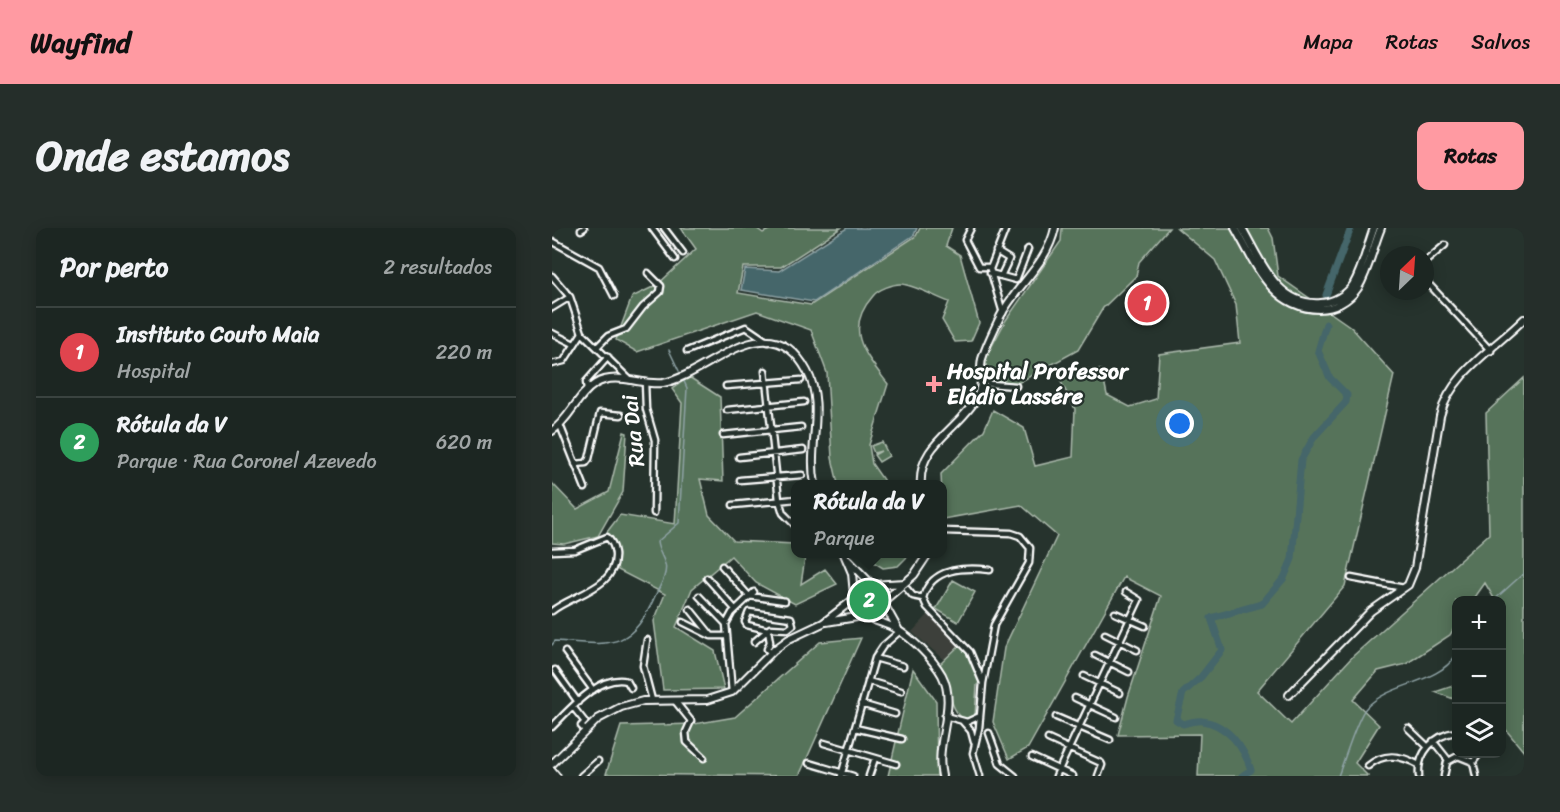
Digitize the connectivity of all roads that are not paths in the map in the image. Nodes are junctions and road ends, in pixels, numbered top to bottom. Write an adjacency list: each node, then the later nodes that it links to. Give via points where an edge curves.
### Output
1 (652, 228): 16 (street)
2 (664, 228): 14 (street)
3 (971, 228): 17 (street, via 965,242 979,267)
4 (1006, 228): 13 (street)
5 (1055, 228): 25 (main road, via 1043,259)
6 (1235, 228): 9 (main road, via 1272,289 1296,305 1316,309 1338,305 1354,292)
7 (1242, 228): 8 (main road, via 1275,284 1293,297 1316,303 1336,299 1352,286)
8 (1374, 228)
9 (1381, 228)
10 (552, 241): 22 (street, via 599,267)
11 (1445, 245): 15 (street)
12 (1028, 249): 20 (street, via 1016,280)
13 (996, 251): 17 (street); 20 (street, via 1009,257)
14 (683, 253)
15 (1434, 254)
16 (675, 259)
17 (990, 270): 20 (street); 25 (street)
18 (648, 273): 31 (street, via 661,290 626,329 608,336)
19 (552, 276): 23 (street)
20 (1001, 276)
21 (1434, 290): 33 (street)
22 (614, 296)
23 (570, 297): 24 (street); 28 (street)
24 (552, 308)
25 (1003, 313): 37 (main road, via 982,358)
26 (1524, 320): 33 (main road)
27 (552, 333): 30 (street)
28 (582, 333): 30 (street); 31 (street)
29 (768, 342): 32 (street, via 746,327); 40 (main road, via 740,346 670,381); 63 (main road, via 795,354 813,384)
30 (574, 344): 35 (street, via 564,361)
31 (598, 346): 34 (street)
32 (687, 351)
33 (1491, 351): 82 (main road, via 1452,387 1442,406 1415,568)
34 (608, 357): 38 (street); 46 (street, via 586,382)
35 (552, 364)
36 (765, 371): 41 (street)
37 (982, 379): 42 (street); 45 (main road)
38 (630, 380): 40 (main road); 46 (main road, via 604,380)
39 (801, 380): 41 (street)
40 (645, 382): 69 (street, Rua Dai, via 645,409 655,440)
41 (766, 383): 43 (street); 48 (street)
42 (990, 384): 44 (street); 45 (street)
43 (726, 386)
44 (1016, 386)
45 (981, 388): 64 (main road, via 969,409 928,452)
46 (587, 390): 51 (main road)
47 (804, 402): 48 (street)
48 (769, 406): 49 (street); 53 (street)
49 (726, 410)
50 (621, 415): 59 (street, via 600,412 590,459)
51 (560, 425): 54 (main road); 59 (street)
52 (801, 427): 53 (street)
53 (771, 430): 55 (street); 57 (street)
54 (552, 431)
55 (723, 435)
56 (803, 450): 57 (street)
57 (774, 453): 58 (street); 61 (street)
58 (739, 457)
59 (575, 464): 65 (street)
60 (802, 475): 61 (street)
61 (777, 477): 62 (street); 67 (street)
62 (740, 480)
63 (815, 480)
64 (921, 480)
65 (585, 488)
66 (791, 499): 67 (street)
67 (780, 500): 68 (street); 70 (street, via 783,513)
68 (733, 505)
69 (654, 513)
70 (791, 522)
71 (947, 531): 120 (street, via 1011,533 1020,536 1030,548 1029,563 994,626)
72 (552, 551): 93 (street, via 575,550 607,537 612,541 615,558 605,580)
73 (846, 558): 87 (main road)
74 (847, 558): 80 (main road)
75 (926, 558): 81 (main road)
76 (722, 566): 86 (street)
77 (990, 570): 88 (street, via 959,569 945,573 930,585)
78 (707, 578): 92 (street)
79 (1351, 578): 82 (street)
80 (875, 586): 81 (main road); 87 (main road, via 863,587); 90 (main road)
81 (905, 586): 88 (street, via 913,596); 90 (main road)
82 (1404, 588): 127 (main road, via 1371,611)
83 (754, 592): 86 (street)
84 (1126, 592): 96 (street, via 1138,597)
85 (699, 596): 99 (street)
86 (749, 596): 89 (street); 92 (street)
87 (854, 597): 95 (main road, via 855,609); 98 (main road)
88 (923, 598): 120 (street, via 970,652)
89 (785, 602)
90 (884, 603): 95 (main road, via 880,612); 102 (main road)
91 (690, 609): 104 (street)
92 (735, 609): 99 (street)
93 (552, 611)
94 (1115, 613): 96 (street)
95 (866, 616): 98 (main road); 102 (main road)
96 (1129, 619): 100 (street); 107 (street)
97 (683, 622): 104 (street)
98 (823, 623): 111 (main road, via 789,639)
99 (726, 624): 105 (street)
100 (1145, 626)
101 (768, 630): 101 (street, via 788,629 792,619 749,612 747,625); 108 (street); 111 (street, via 767,649)
102 (899, 630): 113 (street); 137 (main road, via 940,673 948,693)
103 (1105, 634): 107 (street)
104 (712, 636): 105 (street)
105 (726, 636): 125 (street)
106 (647, 639): 129 (street, via 643,666)
107 (1119, 640): 109 (street); 114 (street)
108 (754, 642)
109 (1137, 650)
110 (565, 652): 123 (street)
111 (771, 653): 125 (main road)
112 (1095, 655): 114 (street)
113 (875, 658): 115 (street); 119 (street)
114 (1109, 662): 117 (street); 121 (street)
115 (903, 666)
116 (555, 670): 131 (street)
117 (1129, 672)
118 (1084, 676): 121 (street)
119 (868, 681): 124 (street); 132 (street)
120 (983, 683): 136 (street)
121 (1100, 684): 126 (street); 133 (street)
122 (631, 688): 123 (street, via 622,680)
123 (593, 690): 131 (street)
124 (901, 691)
125 (732, 692): 130 (main road, via 707,700)
126 (1120, 693)
127 (1289, 695)
128 (1075, 698): 133 (street)
129 (652, 700): 130 (main road); 141 (main road, via 621,706)
130 (675, 701): 158 (street, via 691,721 687,742)
131 (578, 702): 134 (street)
132 (861, 704): 135 (street); 144 (street)
133 (1089, 705): 139 (street); 143 (street)
134 (573, 707): 141 (street); 142 (street)
135 (895, 714)
136 (980, 716): 140 (street); 152 (street)
137 (945, 717): 140 (street); 177 (main road, via 940,748)
138 (1056, 717): 143 (street)
139 (1116, 717)
140 (963, 722): 152 (street)
141 (584, 725): 165 (main road)
142 (552, 727)
143 (1079, 727): 150 (street); 155 (street)
144 (855, 728): 149 (street); 156 (street)
145 (1408, 728): 154 (street)
146 (989, 733): 179 (street, via 1000,764)
147 (1452, 733): 151 (street)
148 (1048, 739): 155 (street)
149 (902, 740)
150 (1110, 740)
151 (1433, 741): 154 (street); 162 (street)
152 (974, 742): 178 (street)
153 (824, 743): 156 (street)
154 (1428, 747): 167 (street)
155 (1069, 748): 170 (street); 182 (street, via 1101,763)
156 (849, 750): 159 (street); 171 (street)
157 (1032, 757): 170 (street)
158 (704, 758)
159 (875, 758): 166 (street); 176 (street)
160 (1476, 758): 163 (street)
161 (598, 761): 174 (street)
162 (1449, 761): 163 (street, via 1462,756); 184 (street)
163 (1473, 762): 172 (street)
164 (809, 763): 171 (street)
165 (552, 764)
166 (896, 764)
167 (1419, 765): 168 (street, via 1390,756); 183 (street)
168 (1368, 766)
169 (552, 770): 173 (street)
170 (1059, 770): 180 (street); 181 (street)
171 (841, 774): 175 (street)
172 (1477, 775)
173 (557, 776)
174 (581, 776)
175 (853, 776)
176 (869, 776)
177 (942, 776)
178 (980, 776)
179 (1015, 776)
180 (1056, 776)
181 (1073, 776)
182 (1098, 776)
183 (1419, 776)
184 (1443, 776)

